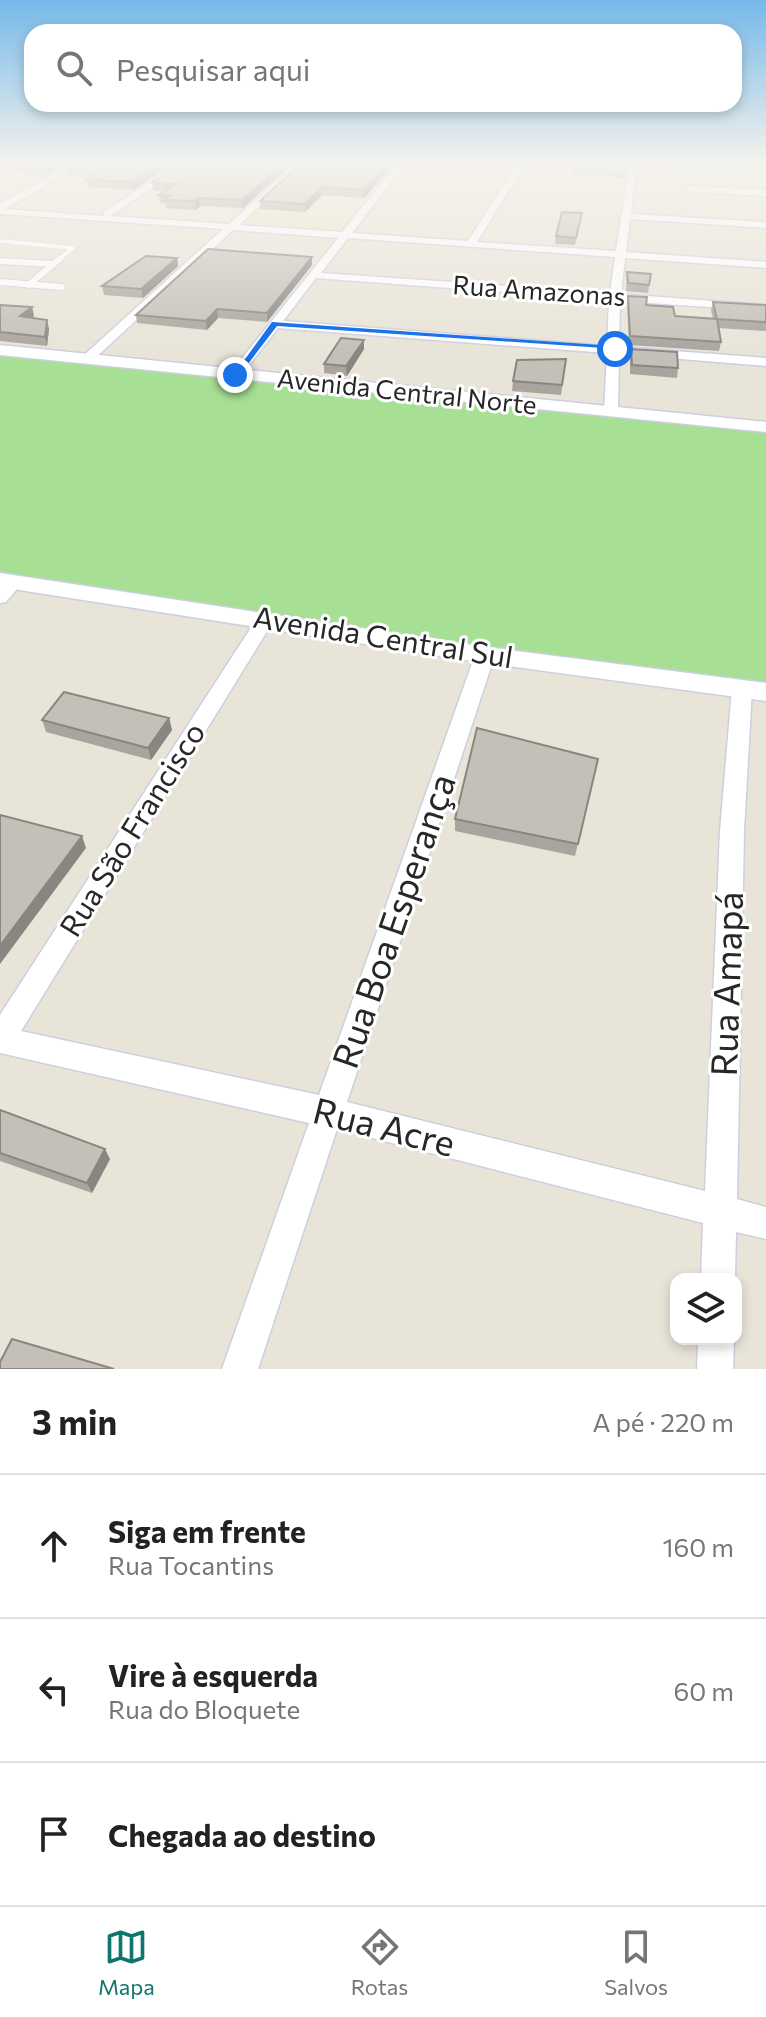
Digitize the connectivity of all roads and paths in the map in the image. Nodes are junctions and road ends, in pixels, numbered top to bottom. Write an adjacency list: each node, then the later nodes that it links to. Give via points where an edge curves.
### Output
1 (230, 227): 5 (street); 24 (street)
2 (349, 227): 5 (street)
3 (482, 227): 8 (street)
4 (622, 227): 11 (street)
5 (341, 236): 8 (street); 15 (street)
6 (0, 241): 7 (lane)
7 (28, 243): 9 (lane); 13 (lane, via 73,248)
8 (471, 244): 11 (street)
9 (19, 249)
10 (10, 255): 12 (lane)
11 (620, 255): 14 (street); 19 (street)
12 (0, 261): 13 (lane)
13 (54, 264): 17 (lane)
14 (766, 265)
15 (312, 275): 19 (street, Rua Amazonas); 21 (street)
16 (0, 282): 17 (lane)
17 (28, 285): 18 (lane)
18 (62, 287)
19 (615, 297): 20 (street, Rua Amazonas); 22 (street)
20 (766, 308)
21 (275, 324): 22 (street); 26 (street)
22 (615, 349): 25 (street); 27 (street)
23 (0, 350): 24 (street, Avenida Central Norte)
24 (87, 359): 26 (street, Avenida Central Norte)
25 (766, 362)
26 (235, 375): 27 (street, Avenida Central Norte)
27 (611, 412): 28 (street, Avenida Central Norte)
28 (766, 427)
29 (5, 587): 30 (street, Avenida Central Sul)
30 (265, 620): 31 (street, Avenida Central Sul); 33 (street, Rua São Francisco)
31 (485, 655): 32 (street, Avenida Central Sul); 34 (street, Rua Boa Esperança)
32 (754, 690): 35 (street, Rua Amapá, via 732,831)
33 (0, 1040): 34 (street, Rua Acre)
34 (328, 1112): 35 (street, Rua Acre); 39 (street, Rua Boa Esperança)
35 (719, 1212): 36 (street, Rua Acre); 37 (street, Rua Amapá)
36 (766, 1223)
37 (718, 1273)
38 (716, 1345): 40 (street)
39 (240, 1369)
40 (715, 1369)

